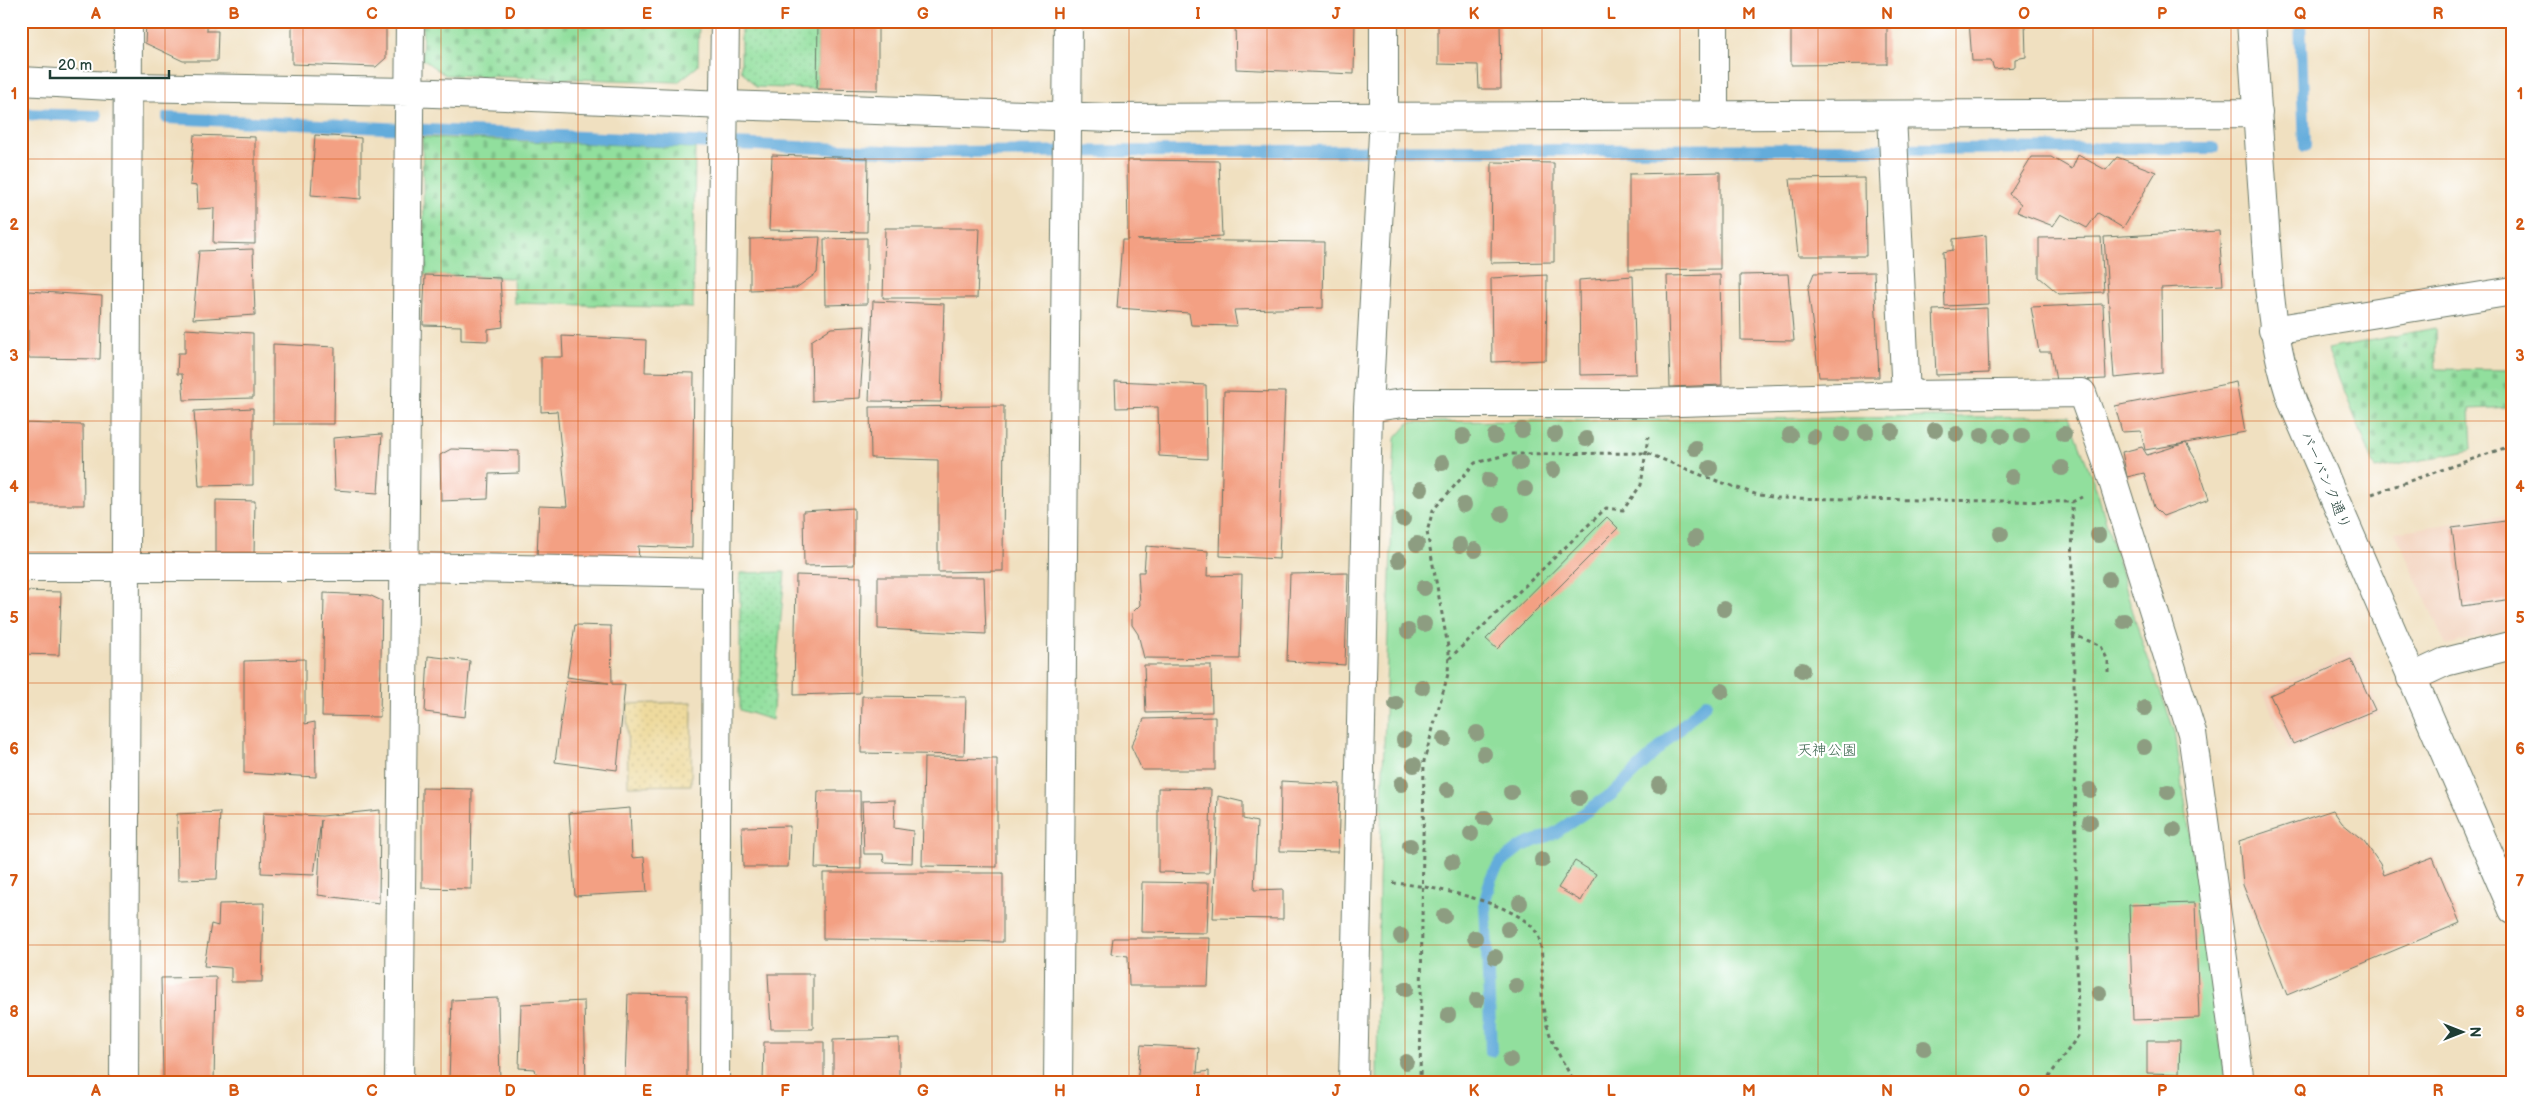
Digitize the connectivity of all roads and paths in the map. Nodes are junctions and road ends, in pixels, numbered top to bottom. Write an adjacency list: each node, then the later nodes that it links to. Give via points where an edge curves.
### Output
1 (128, 21): 9 (street)
2 (410, 21): 10 (street)
3 (726, 21): 11 (street)
4 (1068, 21): 16 (street)
5 (1384, 21): 13 (street)
6 (1714, 21): 15 (street)
7 (2251, 21): 12 (street, バーバンク通り)
8 (21, 81): 9 (street)
9 (128, 87): 10 (street); 26 (street)
10 (410, 92): 11 (street); 27 (street)
11 (725, 105): 16 (street); 28 (street)
12 (2258, 113): 14 (street); 18 (street, バーバンク通り)
13 (1384, 116): 15 (street); 16 (street); 21 (street)
14 (1892, 116): 15 (street); 19 (street)
15 (1714, 117)
16 (1068, 118): 40 (street)
17 (2513, 291): 18 (street)
18 (2273, 330): 33 (street, バーバンク通り, via 2281,371 2293,403)
19 (1906, 395): 20 (street); 45 (street, via 2082,393 2192,733)
20 (1648, 403): 21 (street, via 1402,403); 23 (path)
21 (1368, 408): 34 (street)
22 (2513, 445): 24 (path)
23 (1647, 453): 29 (path, via 1755,494 1777,498 2072,502); 31 (path, via 1641,485 1623,510 1606,508); 31 (path, via 1510,454 1475,463 1433,510 1427,532)
24 (2372, 494)
25 (21, 567): 26 (street)
26 (128, 567): 27 (street); 37 (street)
27 (406, 567): 28 (street); 38 (street)
28 (717, 573): 39 (street)
29 (2072, 634): 32 (path, via 2101,646 2108,661); 44 (path, via 2078,1036 2046,1081)
30 (2513, 645): 33 (street, via 2445,662)
31 (1449, 660): 35 (path, via 1424,761)
32 (2108, 672)
33 (2411, 678): 36 (street, バーバンク通り)
34 (1358, 880): 35 (path); 41 (street)
35 (1422, 885): 42 (path); 43 (path, via 1485,901 1526,921 1538,936 1543,1008 1554,1048)
36 (2513, 910)
37 (124, 1083)
38 (399, 1083)
39 (715, 1083)
40 (1058, 1083)
41 (1353, 1083)
42 (1420, 1083)
43 (1575, 1083)
44 (1970, 1083)
45 (2240, 1083)

